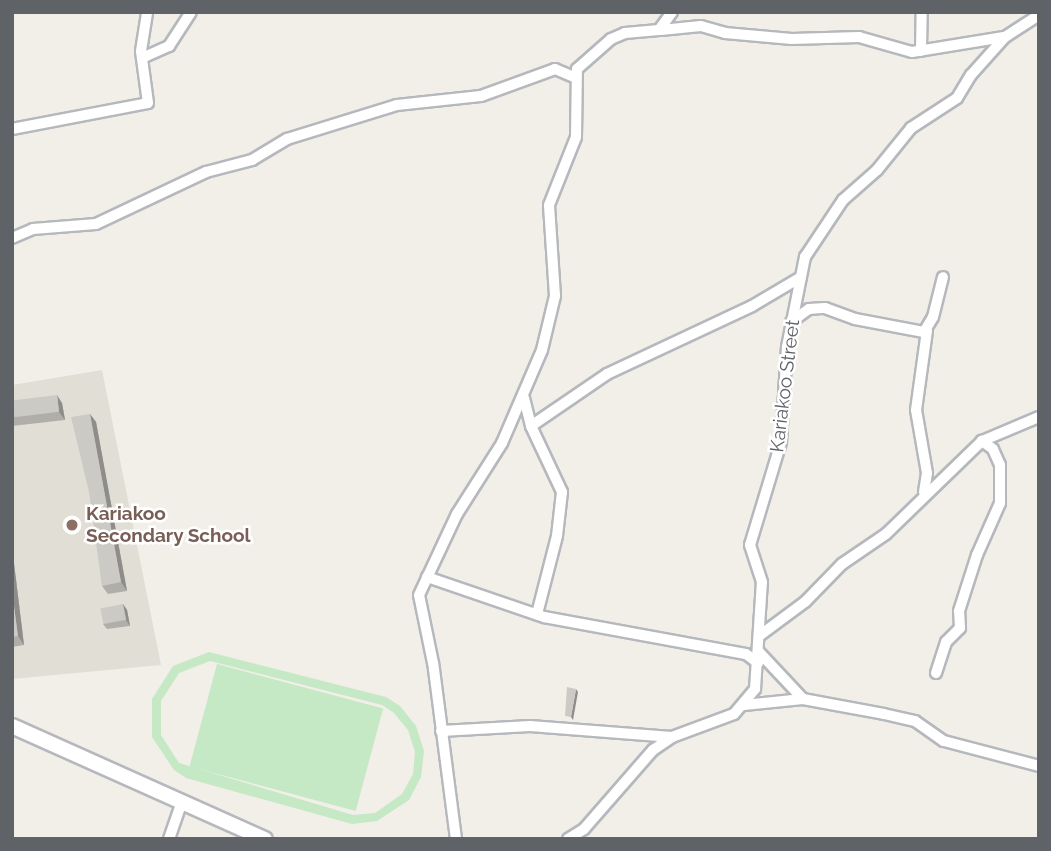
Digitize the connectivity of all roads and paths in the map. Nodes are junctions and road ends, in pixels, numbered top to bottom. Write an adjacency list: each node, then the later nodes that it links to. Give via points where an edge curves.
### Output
1 (147, 12): 9 (street)
2 (191, 12): 9 (street, via 169,46)
3 (673, 12): 6 (street)
4 (922, 12): 8 (street)
5 (1039, 15): 7 (street, Kariakoo Street)
6 (659, 30): 8 (street, via 701,26 725,33 792,39 859,37 902,51); 10 (street, via 611,39 589,54)
7 (1004, 37): 8 (street); 13 (street, Kariakoo Street, via 957,98 911,128 877,170 843,200 808,249)
8 (921, 51)
9 (142, 58): 11 (street, via 150,97 145,104)
10 (573, 77): 12 (street, via 555,69 481,96 397,105 287,139 252,160 206,173 96,224 33,229); 17 (street, via 576,137 549,205 554,305)
11 (12, 129)
12 (12, 238)
13 (800, 277): 15 (street, Kariakoo Street); 19 (street, via 752,306 607,374)
14 (943, 277): 16 (street)
15 (791, 322): 16 (street, via 809,309 825,308 911,332); 24 (street, Kariakoo Street, via 781,442 750,545 762,582)
16 (927, 331): 21 (street, via 916,410 927,473)
17 (524, 398): 19 (street); 22 (street, via 457,514)
18 (1039, 416): 20 (street)
19 (531, 426): 23 (street, via 562,492 557,536)
20 (982, 441): 21 (street); 27 (street, via 993,449 1000,465 1000,503 959,611 960,628 946,642)
21 (924, 493): 24 (street, via 886,534)
22 (427, 577): 23 (street); 31 (street, via 419,595 420,611 433,663)
23 (537, 614): 26 (street, via 652,640 746,654)
24 (759, 636): 25 (street, Kariakoo Street)
25 (758, 650): 26 (street, Kariakoo Street); 28 (street)
26 (758, 663): 29 (street, Kariakoo Street, via 755,689)
27 (936, 673)
28 (803, 699): 29 (street); 33 (street, via 911,720 944,741)
29 (744, 705): 32 (street, via 725,718)
30 (12, 726): 34 (street)
31 (441, 731): 32 (street, via 530,726); 37 (street)
32 (672, 737): 38 (street, via 653,750 584,829)
33 (1039, 766)
34 (181, 804): 35 (street); 36 (street)
35 (259, 838)
36 (169, 839)
37 (457, 839)
38 (568, 839)

